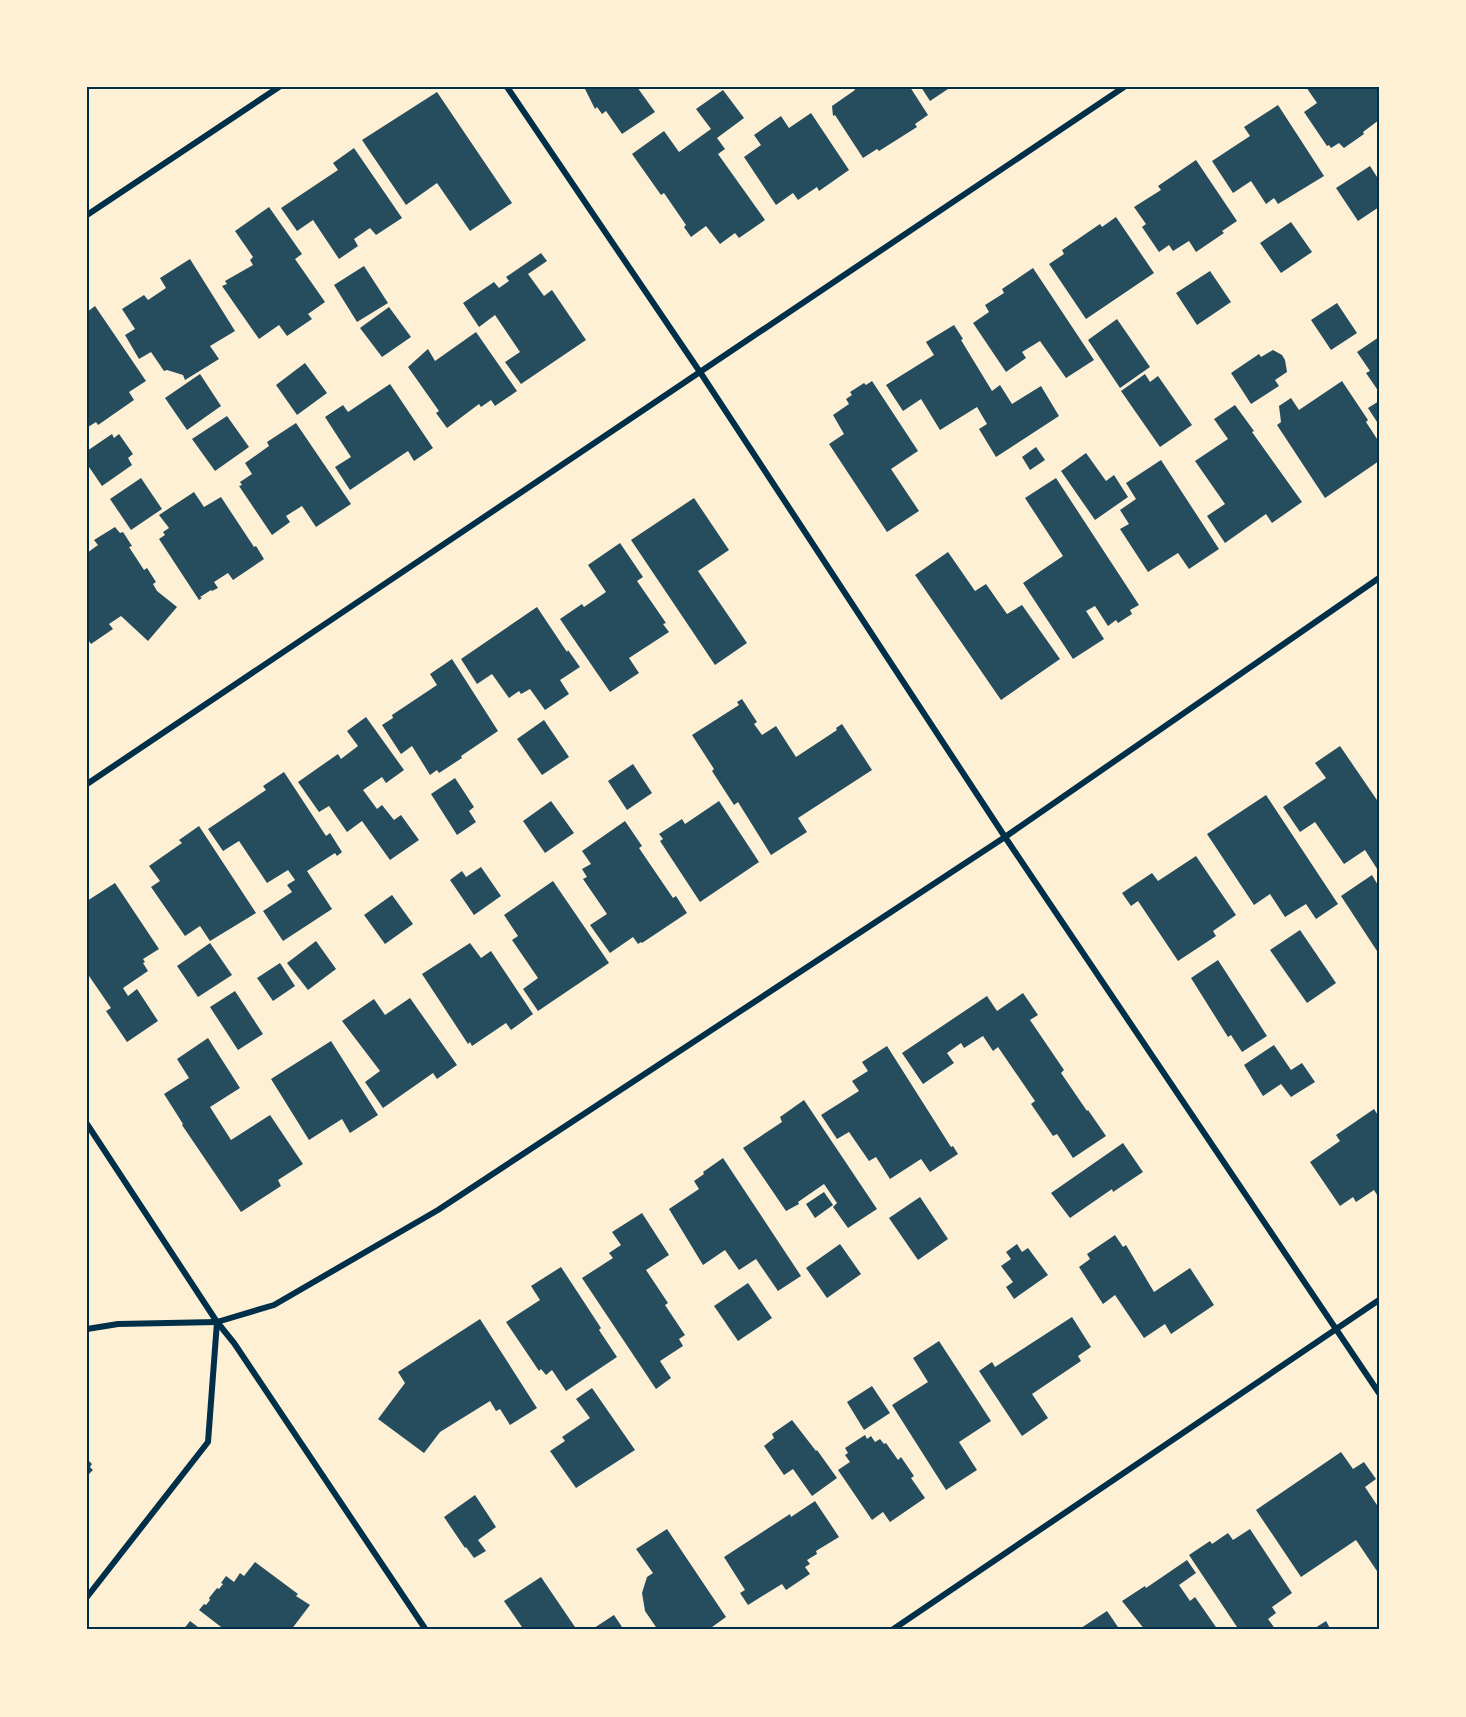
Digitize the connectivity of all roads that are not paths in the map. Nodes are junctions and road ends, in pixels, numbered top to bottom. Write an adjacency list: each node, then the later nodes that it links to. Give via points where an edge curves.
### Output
1 (279, 87): 4 (street)
2 (507, 87): 5 (street)
3 (1124, 87): 5 (street)
4 (87, 215)
5 (700, 372): 7 (street); 8 (street)
6 (1379, 578): 8 (street)
7 (87, 784)
8 (1005, 837): 11 (street, via 438,1210 273,1305); 12 (street)
9 (87, 1124): 11 (street)
10 (1379, 1300): 12 (street)
11 (217, 1322): 13 (street, via 118,1324); 15 (street, via 208,1442); 16 (street)
12 (1336, 1328): 14 (street); 17 (street)
13 (87, 1329)
14 (1379, 1393)
15 (87, 1597)
16 (426, 1630)
17 (892, 1630)

